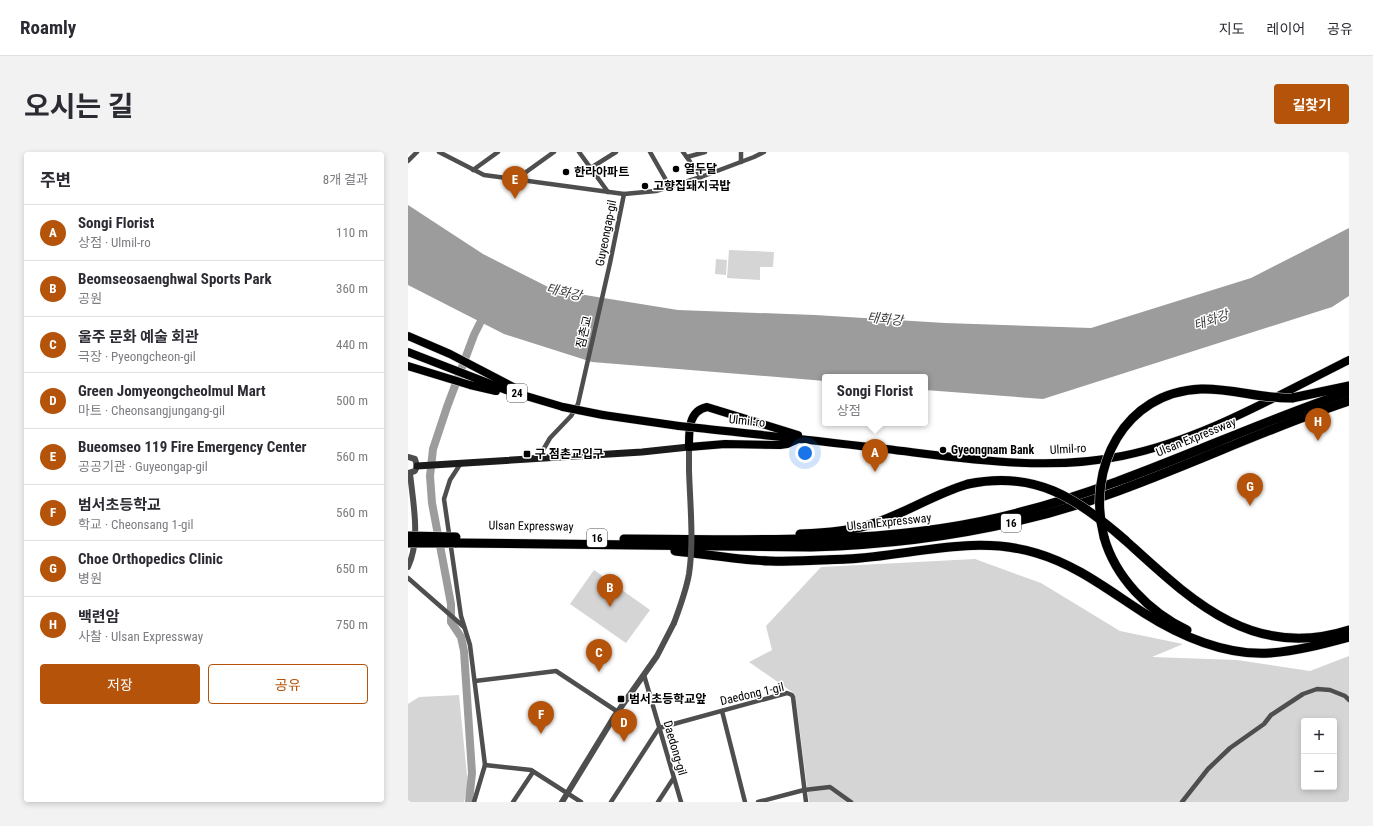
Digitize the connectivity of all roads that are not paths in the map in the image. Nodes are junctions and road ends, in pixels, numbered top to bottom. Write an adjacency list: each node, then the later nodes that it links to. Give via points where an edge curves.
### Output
1 (417, 152): 13 (street)
2 (439, 152): 16 (street, Guyeongap-gil)
3 (498, 152): 16 (street)
4 (554, 152): 18 (street)
5 (579, 152): 15 (street)
6 (616, 152): 15 (street)
7 (650, 152): 19 (street)
8 (684, 152): 12 (street)
9 (705, 152): 12 (street)
10 (741, 152): 14 (street)
11 (764, 152): 14 (street, Guyeongap-gil)
12 (687, 157): 17 (street)
13 (408, 161)
14 (741, 162): 17 (street, Guyeongap-gil)
15 (589, 169): 20 (street)
16 (473, 170): 18 (street, Guyeongap-gil, via 484,175)
17 (701, 177): 19 (street, Guyeongap-gil)
18 (515, 180): 20 (street, Guyeongap-gil)
19 (670, 187): 21 (street, Guyeongap-gil)
20 (608, 192): 21 (street, Guyeongap-gil)
21 (624, 194): 22 (street, Guyeongap-gil)
22 (607, 275): 38 (street, 점촌교, via 578,404 571,416 550,438)
23 (408, 336): 32 (main road, via 450,354)
24 (408, 352): 29 (main road, 24, via 447,367)
25 (1349, 354): 28 (main road)
26 (1349, 360): 28 (main road, Ulmil-ro / 24)
27 (408, 366): 29 (main road)
28 (1318, 376): 35 (main road, Ulmil-ro / 24, via 1203,431 1153,448 1101,460 1039,463 960,458)
29 (471, 382): 32 (main road, 24)
30 (1349, 386): 52 (highway, bridge, via 1292,398 1270,398 1201,389 1172,394 1144,409 1120,433 1104,465 1098,501 1104,537 1121,573 1142,598 1168,619 1216,641 1233,646 1268,650)
31 (1349, 392): 44 (highway, Ulsan Expressway / 16, via 1294,410 1086,494 1015,514 921,532 891,535 830,539)
32 (536, 399): 34 (main road, Ulmil-ro / 24, bridge, via 603,415)
33 (1349, 401): 46 (highway, Ulsan Expressway / 16, via 1282,424 1106,495 1040,516 991,527 924,539 840,546)
34 (798, 439): 35 (main road, Ulmil-ro / 24); 36 (main road, via 780,445 725,444)
35 (818, 441): 36 (main road, via 707,407 701,408 693,415)
36 (689, 447): 38 (main road); 53 (street, bridge, via 689,573 674,623 663,647)
37 (408, 457): 40 (street)
38 (539, 457): 39 (main road)
39 (461, 463): 40 (main road); 49 (street, via 448,484 444,499 452,563 461,616)
40 (421, 465): 41 (street)
41 (409, 473): 47 (street, via 416,522 412,558)
42 (408, 536): 43 (highway, Ulsan Expressway / 16, bridge)
43 (456, 540): 44 (highway, Ulsan Expressway / 16); 45 (highway, Ulsan Expressway / 16, bridge); 46 (highway, Ulsan Expressway / 16)
44 (737, 540): 50 (highway, bridge, via 747,535 826,533 857,528 892,517 945,491 968,484 991,480 1018,481 1052,489 1085,507 1189,597 1237,626 1268,636 1292,638 1320,637)
45 (408, 543)
46 (652, 546): 52 (highway, via 668,551 770,561 849,559 964,546 1004,546 1054,559 1083,573 1158,622 1196,639 1249,652)
47 (408, 567)
48 (408, 578): 49 (street)
49 (466, 630): 54 (street)
50 (1349, 630)
51 (1349, 637): 52 (highway)
52 (1295, 650)
53 (644, 675): 57 (street); 58 (street, Daedong-gil)
54 (475, 681): 57 (street, via 556,671); 59 (street)
55 (1349, 700): 75 (street, via 1330,690 1317,689 1303,694 1271,715 1264,724 1230,748 1208,769)
56 (722, 711): 58 (street, Daedong 1-gil); 62 (street, Daedong 1-gil, via 787,693 792,695); 71 (street)
57 (618, 712): 63 (street)
58 (659, 728): 61 (street, Daedong-gil); 68 (street)
59 (485, 765): 60 (street); 64 (street)
60 (533, 772): 63 (street); 65 (street)
61 (673, 779): 69 (street); 70 (street, Daedong-gil)
62 (804, 790): 72 (street); 73 (street, Daedong 1-gil); 74 (street, via 830,787)
63 (568, 793): 66 (street); 67 (street)
64 (474, 802)
65 (513, 802)
66 (562, 802)
67 (581, 802)
68 (611, 802)
69 (658, 802)
70 (681, 802)
71 (745, 802)
72 (758, 802)
73 (806, 802)
74 (851, 802)
75 (1182, 802)

